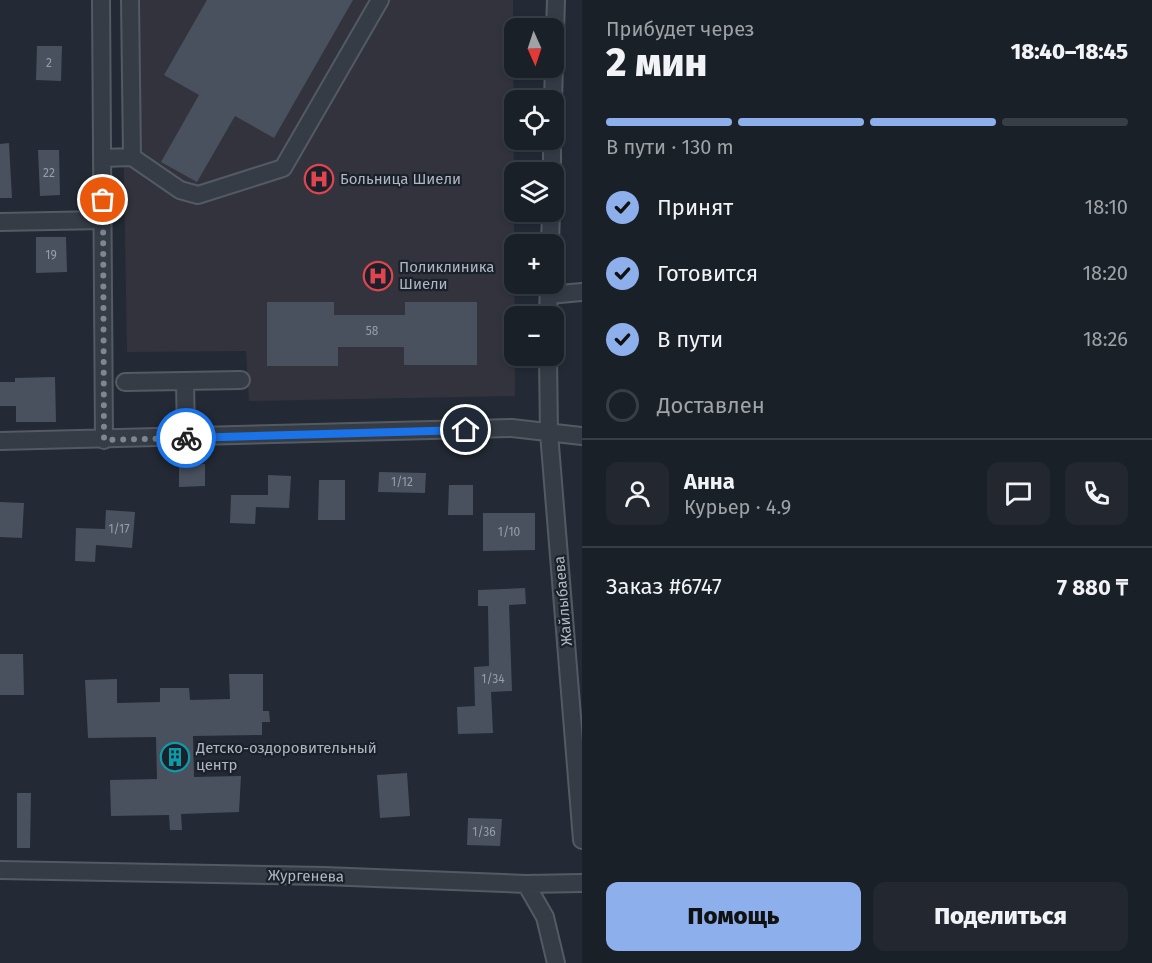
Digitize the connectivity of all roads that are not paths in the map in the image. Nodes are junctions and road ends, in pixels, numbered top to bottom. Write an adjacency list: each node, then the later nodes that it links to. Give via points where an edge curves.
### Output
1 (101, 0): 7 (street)
2 (130, 0): 6 (street)
3 (381, 0): 6 (street, via 283,168 198,195 180,190)
4 (556, 0): 5 (street)
5 (553, 90)
6 (132, 157): 7 (street)
7 (103, 158): 8 (street)
8 (103, 220): 9 (street); 19 (street)
9 (0, 222)
10 (564, 290): 11 (street)
11 (582, 292)
12 (548, 366): 16 (street, Жайлыбаева)
13 (241, 380): 14 (street)
14 (185, 381): 15 (street); 18 (street)
15 (125, 382)
16 (549, 433): 17 (street); 18 (street, via 512,428); 21 (street, Жайлыбаева)
17 (582, 436)
18 (186, 438): 19 (street)
19 (104, 440): 20 (street)
20 (0, 441)
21 (582, 840)
22 (0, 870): 24 (street, Жургенева)
23 (582, 883): 24 (street, Жургенева)
24 (526, 884): 25 (street, via 545,917)
25 (556, 963)

